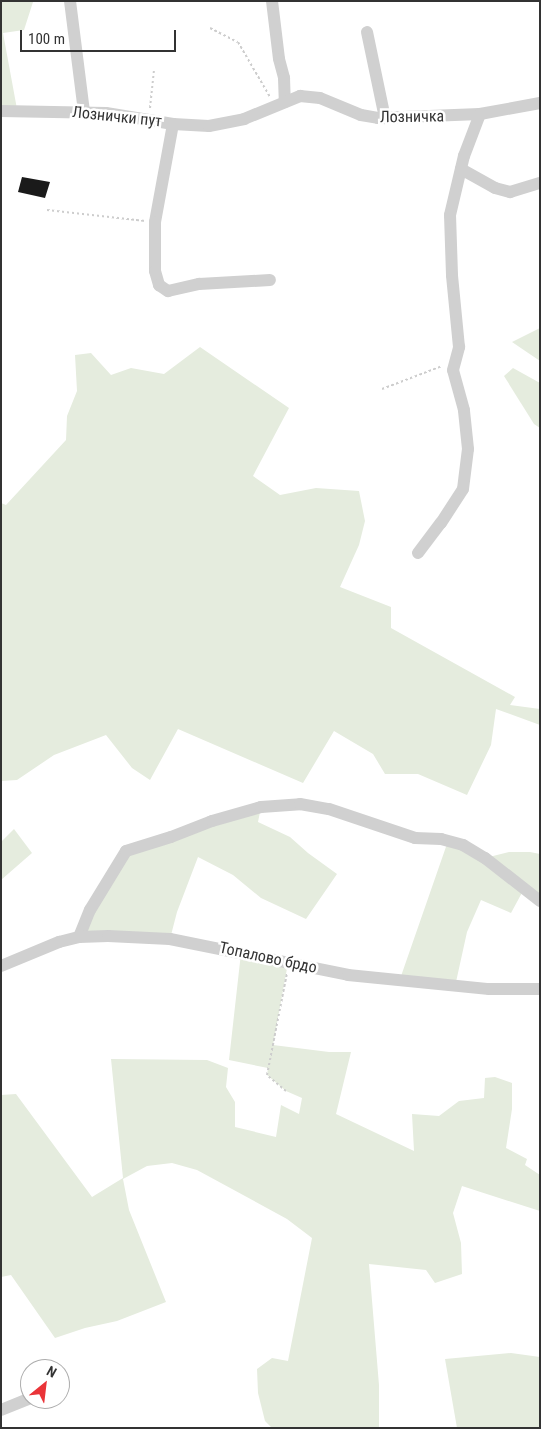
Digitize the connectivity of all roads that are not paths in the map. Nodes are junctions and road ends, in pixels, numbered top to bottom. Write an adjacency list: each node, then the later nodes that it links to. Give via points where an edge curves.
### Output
1 (70, 1): 7 (street)
2 (272, 1): 5 (street, via 284,78)
3 (367, 32): 9 (street)
4 (540, 103): 8 (street, Лозничка)
5 (280, 104): 9 (street, Лозничка, via 300,96 320,98 361,115); 10 (street, Лозничка)
6 (1, 111): 7 (street, Лознички пут)
7 (84, 112): 11 (street, Лознички пут)
8 (480, 114): 9 (street, Лозничка); 12 (street)
9 (385, 118)
10 (233, 122): 11 (street, Лознички пут, via 209,126)
11 (169, 123): 14 (street, via 155,222 155,271 159,285 165,290 199,284)
12 (461, 169): 13 (street, via 495,188 510,192); 15 (street, via 450,215 459,347 453,370 464,410 468,450 462,489 442,523)
13 (540, 183)
14 (270, 280)
15 (418, 553)
16 (540, 901): 17 (street, via 463,845 441,839 415,838 329,809 300,804 260,807 126,851 90,910)
17 (79, 937): 18 (street, Топалово брдо, via 38,949); 19 (street, Топалово брдо, via 170,939 348,975 489,989)
18 (1, 966)
19 (540, 989)
20 (20, 1402): 21 (street)
21 (1, 1410)

